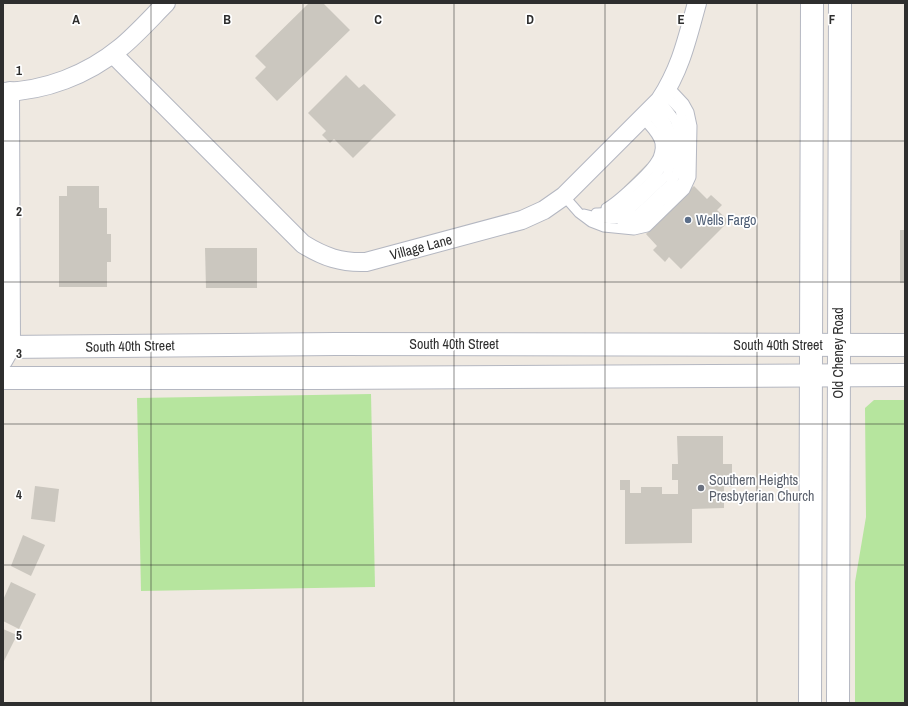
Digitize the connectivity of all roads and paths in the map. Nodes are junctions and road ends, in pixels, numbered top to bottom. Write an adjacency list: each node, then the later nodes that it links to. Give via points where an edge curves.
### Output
1 (166, 3): 5 (street)
2 (697, 3): 7 (street, Village Lane, via 680,64)
3 (812, 3): 10 (main road, Old Cheney Road)
4 (840, 3): 11 (main road, Old Cheney Road)
5 (113, 54): 6 (street, via 64,80); 8 (street, Village Lane, via 303,244 335,260 366,262 522,220 544,210)
6 (7, 92): 13 (street)
7 (656, 102): 8 (street, Village Lane); 9 (lane, via 668,149 664,166 626,204 600,214); 9 (lane, via 675,120 679,133 678,163 673,180 632,217 608,219); 9 (lane, via 684,103 689,112 692,126 691,177 685,190 654,221 641,229 604,228)
8 (564, 196): 9 (lane)
9 (579, 213)
10 (811, 345): 11 (main road, South 40th Street); 13 (main road, South 40th Street, via 336,344); 14 (main road, Old Cheney Road)
11 (838, 345): 12 (main road, South 40th Street); 15 (main road, Old Cheney Road)
12 (905, 345)
13 (6, 352)
14 (811, 375): 15 (main road); 17 (main road); 18 (main road, Old Cheney Road)
15 (838, 375): 16 (main road); 19 (main road, Old Cheney Road)
16 (905, 375)
17 (3, 378)
18 (810, 703)
19 (838, 703)

